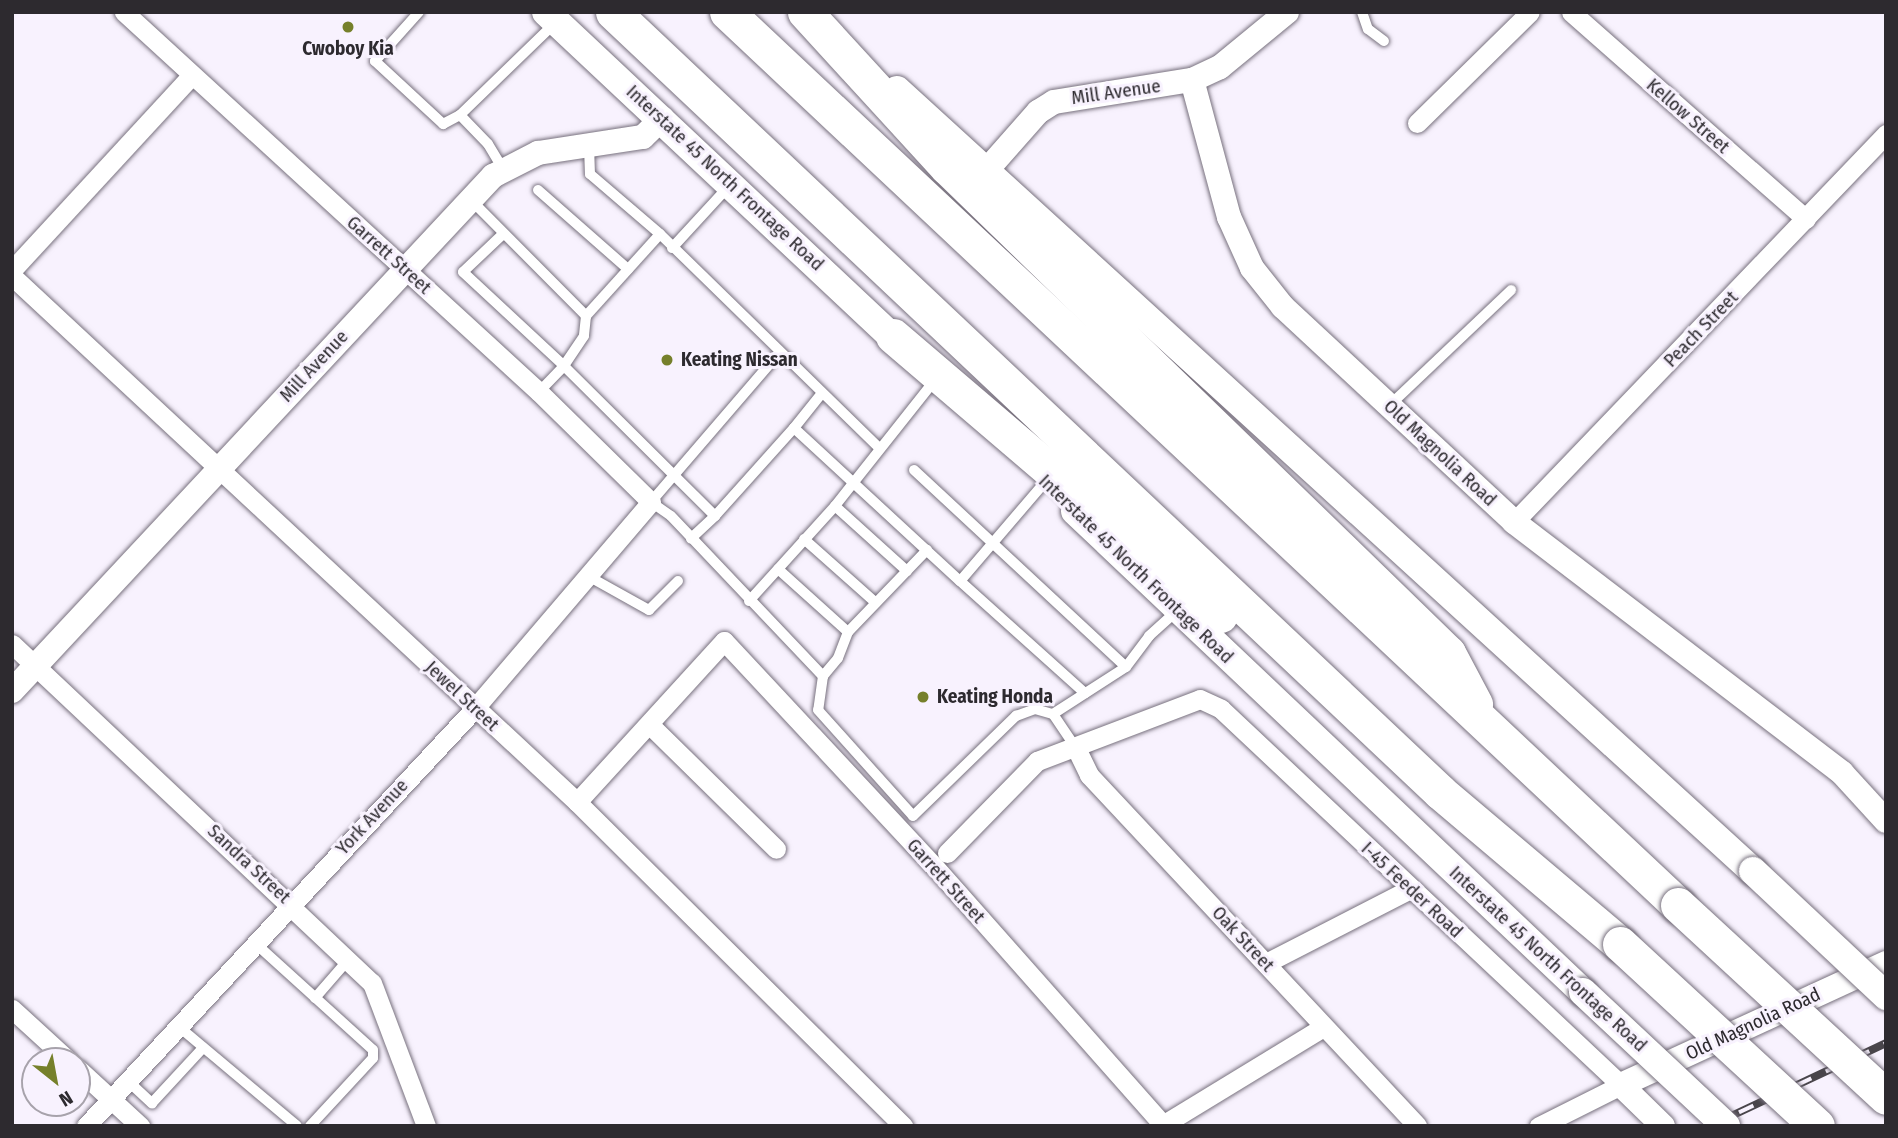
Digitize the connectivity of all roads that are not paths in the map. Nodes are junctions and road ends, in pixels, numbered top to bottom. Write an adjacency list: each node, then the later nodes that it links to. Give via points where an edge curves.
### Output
1 (124, 12): 13 (street, Garrett Street)
2 (419, 12): 15 (lane, via 375,61 443,124)
3 (613, 12): 77 (highway)
4 (727, 12): 75 (highway)
5 (805, 12): 75 (highway, via 947,167 1448,653)
6 (816, 12): 21 (main road)
7 (1287, 12): 14 (street, via 1220,67)
8 (1362, 12): 12 (lane, via 1368,29)
9 (1530, 12): 17 (street)
10 (1571, 12): 25 (street, Kellow Street)
11 (551, 17): 15 (lane); 16 (main road, Interstate 45 North Frontage Road)
12 (1384, 41)
13 (192, 75): 29 (street, Garrett Street); 31 (street)
14 (1192, 80): 21 (street, Mill Avenue, via 1054,102 1038,112); 41 (street, Old Magnolia Road, via 1229,217 1252,268 1283,307)
15 (460, 115): 20 (lane, via 488,144)
16 (662, 118): 19 (street, Mill Avenue, via 643,136); 22 (main road, Interstate 45 North Frontage Road)
17 (1418, 123)
18 (1886, 134): 25 (street, Peach Street)
19 (589, 146): 20 (street, Mill Avenue, via 538,153); 27 (lane, via 590,174)
20 (503, 170): 24 (street, Mill Avenue)
21 (986, 171): 88 (main road, bridge)
22 (731, 184): 28 (lane); 35 (main road, Interstate 45 North Frontage Road)
23 (538, 190): 30 (lane)
24 (470, 198): 26 (lane); 29 (street, Mill Avenue)
25 (1806, 219): 52 (street, Peach Street)
26 (503, 234): 34 (lane); 37 (lane, via 463,272)
27 (660, 234): 28 (lane); 30 (lane)
28 (672, 248): 36 (lane)
29 (404, 268): 39 (street, Garrett Street); 44 (street, Mill Avenue)
30 (628, 269): 34 (lane)
31 (12, 270)
32 (12, 276): 44 (street, Jewel Street)
33 (1511, 290): 41 (lane)
34 (586, 316): 37 (lane, via 584,336)
35 (893, 336): 38 (main road, Interstate 45 North Frontage Road); 77 (highway, via 1262,651)
36 (780, 352): 40 (lane); 46 (lane)
37 (564, 366): 39 (lane); 46 (lane)
38 (935, 380): 43 (lane); 47 (main road, Interstate 45 North Frontage Road)
39 (539, 392): 49 (street, Garrett Street)
40 (822, 393): 42 (lane); 43 (lane)
41 (1390, 406): 52 (street, Old Magnolia Road)
42 (794, 428): 48 (lane); 51 (lane)
43 (879, 448): 48 (lane)
44 (220, 468): 67 (street, Mill Avenue); 72 (street, Jewel Street)
45 (914, 470): 55 (lane)
46 (674, 477): 49 (lane); 51 (lane)
47 (1045, 482): 55 (lane); 64 (main road, Interstate 45 North Frontage Road)
48 (852, 484): 50 (lane); 56 (lane)
49 (651, 502): 53 (lane); 59 (street, York Avenue)
50 (835, 506): 54 (lane); 58 (lane)
51 (715, 516): 53 (lane)
52 (1514, 522): 79 (street, Old Magnolia Road, via 1842,774)
53 (691, 538): 62 (lane)
54 (804, 539): 57 (lane); 63 (lane)
55 (994, 546): 60 (lane); 68 (lane)
56 (927, 551): 58 (lane); 60 (lane)
57 (778, 569): 62 (lane); 65 (lane)
58 (907, 571): 63 (lane)
59 (587, 576): 61 (lane, via 649,610); 72 (street, York Avenue)
60 (960, 580): 71 (lane)
61 (678, 581)
62 (749, 600): 69 (lane)
63 (876, 603): 65 (lane)
64 (1178, 611): 68 (lane, via 1149,636); 110 (main road, Interstate 45 North Frontage Road, bridge)
65 (848, 632): 69 (lane, via 838,658)
66 (12, 644): 67 (street, Sandra Street)
67 (36, 665): 70 (street, Mill Avenue); 83 (street, Sandra Street)
68 (1126, 667): 71 (lane)
69 (823, 676): 73 (lane, via 818,710 913,816 1016,716 1035,709)
70 (12, 691)
71 (1086, 693): 73 (lane)
72 (474, 709): 78 (street, Jewel Street); 83 (street, York Avenue)
73 (1053, 714): 76 (lane)
74 (649, 724): 78 (street); 80 (street); 100 (street, Garrett Street, via 724,641 934,866)
75 (1490, 732): 98 (highway, bridge)
76 (1076, 748): 81 (street, via 1037,761); 82 (street, I-45 Feeder Road, via 1200,699 1221,709); 86 (street, Oak Street, via 1088,775)
77 (1440, 792): 111 (highway, bridge, via 1620,944)
78 (577, 802): 106 (street, Jewel Street)
79 (1886, 821)
80 (776, 849)
81 (947, 853)
82 (1410, 888): 86 (street); 97 (street, I-45 Feeder Road)
83 (291, 904): 84 (street, York Avenue); 85 (street, Sandra Street)
84 (255, 943): 89 (lane); 91 (street, York Avenue)
85 (348, 960): 89 (lane); 105 (street, Sandra Street, via 372,983)
86 (1266, 963): 92 (street, Oak Street)
87 (1886, 963): 97 (street, Old Magnolia Road)
88 (1886, 996)
89 (315, 998): 104 (lane, via 373,1050 373,1058)
90 (12, 1009): 93 (street)
91 (178, 1026): 94 (lane); 96 (street, York Avenue)
92 (1323, 1027): 100 (street); 107 (street, Oak Street)
93 (54, 1047)
94 (204, 1048): 96 (lane, via 152,1103); 103 (lane)
95 (91, 1081): 99 (street)
96 (128, 1081): 99 (street, York Avenue)
97 (1621, 1084): 108 (street); 109 (street)
98 (1886, 1097)
99 (111, 1100): 101 (street, York Avenue); 102 (street)
100 (1162, 1125)
101 (86, 1126)
102 (139, 1126)
103 (297, 1126)
104 (310, 1126)
105 (426, 1126)
106 (902, 1126)
107 (1417, 1126)
108 (1539, 1126)
109 (1663, 1126)
110 (1726, 1126)
111 (1816, 1126)

